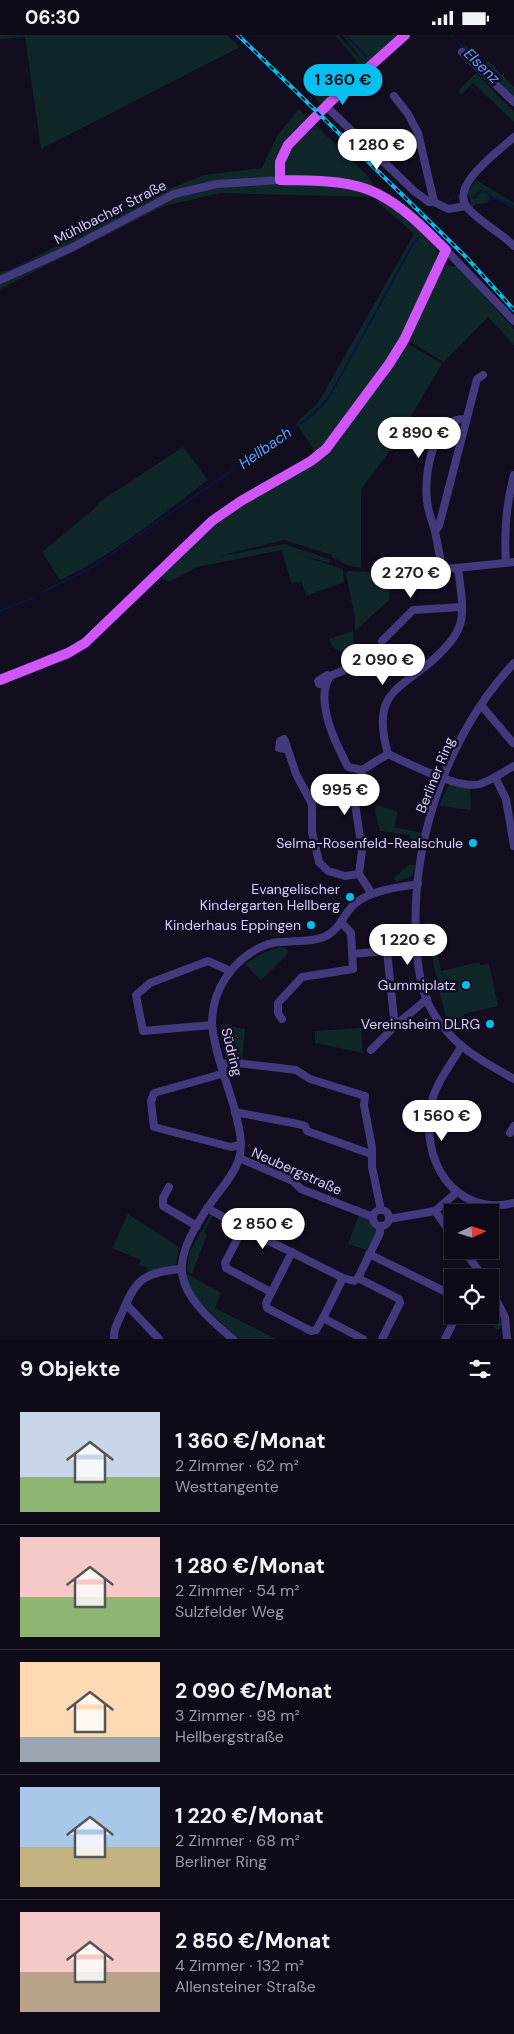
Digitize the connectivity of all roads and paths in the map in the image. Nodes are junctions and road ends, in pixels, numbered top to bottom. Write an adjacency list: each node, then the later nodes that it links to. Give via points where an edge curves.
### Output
1 (405, 35): 7 (main road, via 330,102 288,145 280,162)
2 (462, 51): 4 (street)
3 (394, 96): 8 (street, via 418,133)
4 (514, 102)
5 (331, 111): 8 (street, via 414,191)
6 (514, 137): 9 (street, via 468,180 462,193)
7 (280, 180): 11 (main road, Mühlbacher Straße, via 334,183 368,189 405,212); 12 (street, Mühlbacher Straße, via 216,184 174,194)
8 (434, 202): 9 (street, via 448,209)
9 (464, 204): 10 (street)
10 (514, 246)
11 (446, 250): 13 (street, Mühlbacher Straße); 24 (main road, via 404,340 326,449 212,521 85,643)
12 (0, 280)
13 (514, 321)
14 (483, 375): 15 (street, via 477,379)
15 (466, 419): 17 (street, via 439,526); 17 (street, via 460,418 446,427 436,438 430,457 426,500)
16 (514, 475): 18 (street, via 504,538)
17 (435, 531): 19 (street, via 442,568)
18 (510, 563): 19 (street)
19 (458, 568): 20 (street)
20 (462, 607): 21 (street, via 413,609); 28 (street, via 459,628 449,644 433,663 399,685 384,705 382,734)
21 (382, 641)
22 (362, 658): 30 (street, via 350,668 330,676 326,685 332,736 348,767)
23 (514, 663): 25 (street, Berliner Ring)
24 (0, 680)
25 (481, 705): 26 (street); 31 (street, Berliner Ring)
26 (513, 743)
27 (286, 749): 34 (street, via 312,804 312,832 319,862 328,871 345,876)
28 (388, 754): 30 (street); 31 (street)
29 (514, 766): 32 (street)
30 (362, 771): 34 (street, via 355,803 362,851)
31 (444, 777): 32 (street, via 474,785); 35 (street, Berliner Ring, via 429,821)
32 (495, 777): 33 (street, via 506,799)
33 (514, 846)
34 (359, 874): 36 (street)
35 (418, 884): 36 (street, Südring); 38 (street, Berliner Ring)
36 (372, 894): 37 (street, Südring, via 357,901)
37 (342, 923): 40 (street, via 351,933); 41 (street, Südring, via 318,939 263,945)
38 (417, 948): 39 (street); 42 (street, Berliner Ring)
39 (387, 951): 40 (street); 45 (street)
40 (353, 954): 43 (street, via 352,971 302,977 278,1003)
41 (230, 971): 44 (street, Südring, via 217,995); 44 (street, via 208,961 150,983 136,995 143,1031)
42 (427, 999): 45 (street); 46 (street, Berliner Ring, via 431,1009)
43 (282, 1019)
44 (212, 1025): 48 (street, Südring)
45 (396, 1025): 47 (street)
46 (461, 1047): 50 (street, Berliner Ring); 56 (street, via 435,1090 429,1119 429,1135 438,1169)
47 (372, 1050)
48 (222, 1065): 49 (street, Südring); 53 (street, via 229,1062 296,1070 310,1079 365,1097)
49 (225, 1073): 51 (street, Südring); 52 (street, via 154,1093 151,1101 154,1127 231,1147)
50 (514, 1079)
51 (235, 1112): 52 (street, Südring); 53 (street, via 305,1126 307,1131)
52 (240, 1145): 54 (street, Südring)
53 (371, 1154): 59 (street)
54 (239, 1158): 58 (street, Südring, via 223,1188); 61 (street, Neubergstraße, via 293,1181 301,1189)
55 (169, 1187): 64 (street, via 163,1206)
56 (456, 1193): 57 (street, via 489,1203); 60 (street)
57 (514, 1203)
58 (207, 1208): 64 (street, Südring); 66 (street)
59 (381, 1210): 61 (street); 62 (street)
60 (435, 1211): 62 (street); 63 (street)
61 (373, 1217): 65 (street, via 374,1223)
62 (389, 1219): 65 (street)
63 (444, 1224)
64 (197, 1226): 69 (street, Südring, via 184,1250)
65 (380, 1227): 68 (street)
66 (243, 1228): 67 (street); 73 (street, via 225,1263 226,1268)
67 (292, 1252): 71 (street); 73 (street)
68 (369, 1254): 70 (street); 72 (street)
69 (180, 1269): 74 (street, via 146,1278 136,1285); 80 (street, via 191,1297)
70 (358, 1277): 71 (street, via 354,1281); 82 (street, via 399,1299)
71 (343, 1278): 76 (street)
72 (444, 1291)
73 (271, 1292): 76 (street, via 267,1308 311,1331 316,1330)
74 (126, 1304): 78 (street); 79 (street)
75 (499, 1305): 84 (street, via 505,1317)
76 (323, 1319): 81 (street)
77 (452, 1324): 83 (street)
78 (114, 1339)
79 (159, 1339)
80 (233, 1339)
81 (363, 1339)
82 (382, 1339)
83 (445, 1339)
84 (507, 1339)

